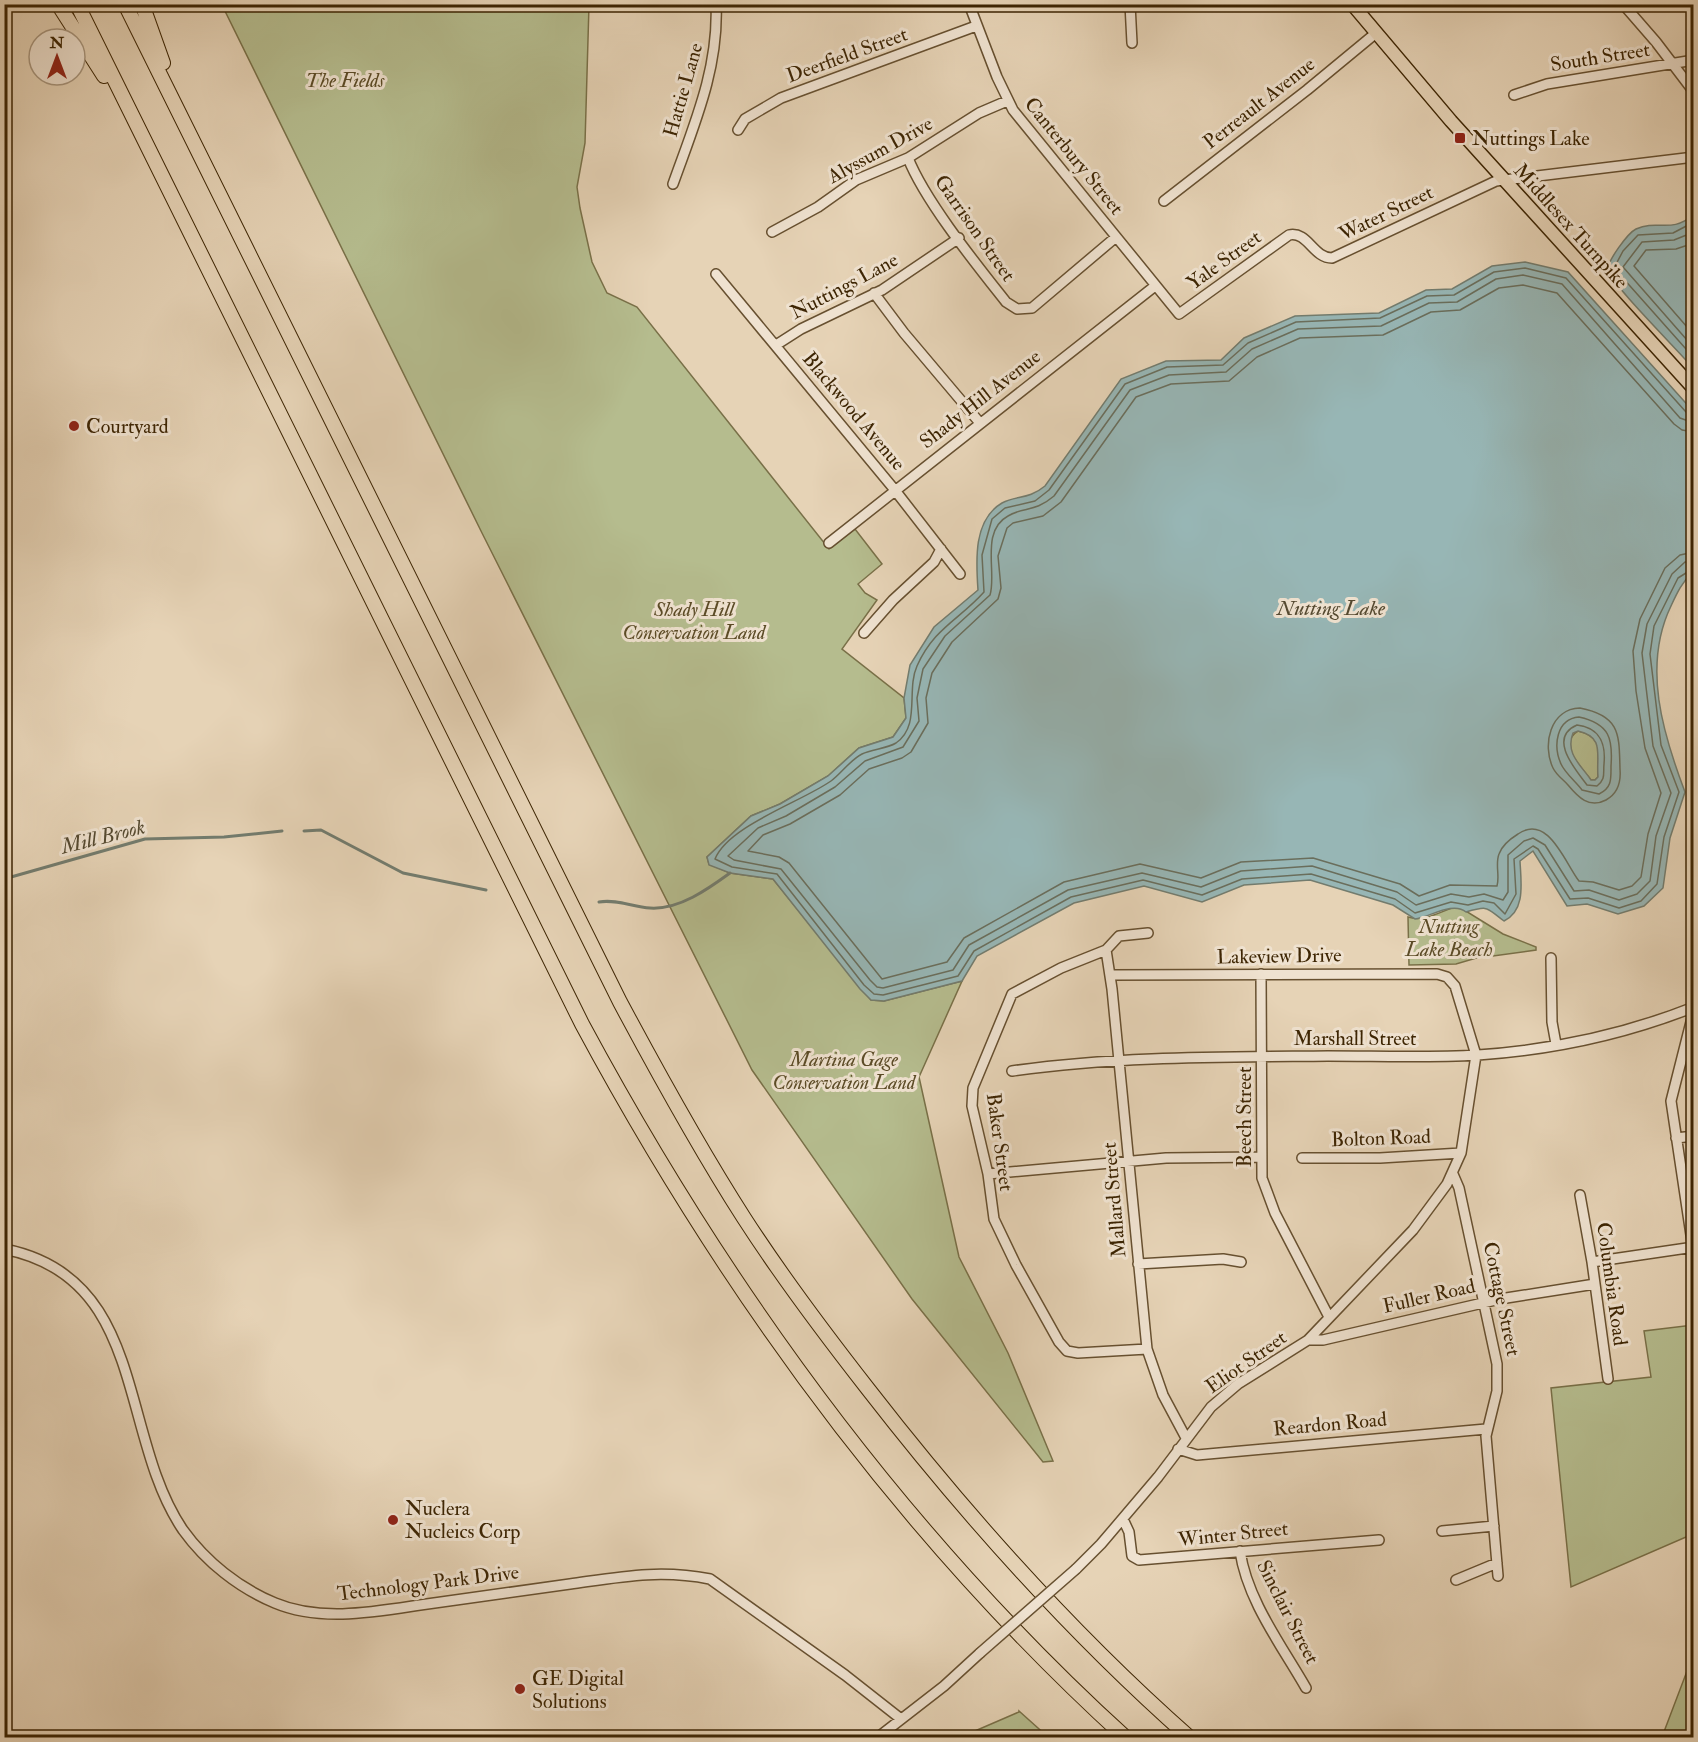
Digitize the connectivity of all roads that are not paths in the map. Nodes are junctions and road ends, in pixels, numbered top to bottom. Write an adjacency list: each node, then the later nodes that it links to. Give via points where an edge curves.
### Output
1 (58, 4): 20 (highway)
2 (77, 4): 20 (highway)
3 (125, 4): 18 (highway)
4 (142, 4): 18 (highway)
5 (716, 4): 24 (street, Hattie Lane, via 717,33 706,92)
6 (969, 4): 10 (street, Canterbury Street)
7 (1130, 4): 12 (street)
8 (1352, 4): 11 (main road, Middlesex Turnpike)
9 (1623, 4): 14 (street)
10 (976, 26): 17 (street, Canterbury Street); 19 (street, Deerfield Street, via 781,98 745,119)
11 (1376, 33): 23 (main road, Middlesex Turnpike); 25 (street, Perreault Avenue)
12 (1132, 43)
13 (1694, 60): 14 (street, South Street)
14 (1672, 64): 15 (street); 16 (street, South Street, via 1547,84)
15 (1694, 92)
16 (1514, 95)
17 (1007, 101): 21 (street, Alyssum Drive, via 979,113); 28 (street, Canterbury Street)
18 (186, 127): 89 (highway, via 620,1002 745,1219 834,1345 971,1516 1064,1617)
19 (738, 130)
20 (141, 134): 88 (highway, via 582,1024 674,1186 775,1338 901,1501 984,1597)
21 (908, 158): 26 (street, Alyssum Drive, via 856,180); 29 (street, Garrison Street)
22 (1694, 158): 23 (street, Water Street)
23 (1503, 180): 27 (street, Water Street, via 1332,258 1321,256 1302,237); 35 (main road, Middlesex Turnpike)
24 (673, 184)
25 (1164, 201)
26 (772, 232)
27 (1289, 236): 33 (street, Yale Street)
28 (1116, 237): 29 (street, Garrison Street, via 1049,295 1023,310 1006,302); 31 (street, Canterbury Street)
29 (959, 238): 32 (street, Nuttings Lane)
30 (716, 274): 34 (street, Blackwood Avenue)
31 (1155, 286): 33 (street, Canterbury Street); 36 (street, Shady Hill Avenue)
32 (874, 293): 34 (street, Nuttings Lane); 36 (street)
33 (1179, 314)
34 (776, 345): 37 (street, Blackwood Avenue)
35 (1694, 389)
36 (980, 423): 37 (street, Shady Hill Avenue)
37 (894, 489): 38 (street, Shady Hill Avenue); 39 (street, Blackwood Avenue)
38 (829, 543)
39 (941, 549): 40 (street, Blackwood Avenue); 41 (street, via 934,562)
40 (960, 574)
41 (864, 633)
42 (1148, 933): 43 (street, Baker Street, via 1119,936)
43 (1106, 950): 46 (street, Mallard Street); 60 (street, Baker Street, via 1021,987 1008,999 973,1088 972,1106)
44 (1551, 958): 49 (street)
45 (1261, 974): 46 (street, Lakeview Drive); 47 (street, Lakeview Drive, via 1432,973); 51 (street, Beech Street)
46 (1111, 975): 52 (street, Mallard Street)
47 (1447, 977): 50 (street, Eliot Street, via 1455,986)
48 (1694, 1009): 49 (street, Marshall Street, via 1645,1026); 55 (street, via 1672,1091)
49 (1556, 1044): 50 (street, Marshall Street)
50 (1476, 1055): 51 (street, Marshall Street); 56 (street, Eliot Street)
51 (1262, 1056): 52 (street, Marshall Street); 57 (street, Beech Street)
52 (1118, 1061): 53 (street, Marshall Street); 59 (street, Mallard Street)
53 (1012, 1071)
54 (1694, 1136): 55 (street)
55 (1676, 1138): 64 (street)
56 (1461, 1153): 58 (street, Bolton Road); 61 (street, Eliot Street)
57 (1260, 1157): 59 (street); 70 (street, Beech Street, via 1270,1202)
58 (1302, 1158)
59 (1128, 1161): 60 (street); 67 (street, Mallard Street)
60 (988, 1174): 72 (street, Baker Street, via 994,1219 1049,1326 1067,1351 1093,1354)
61 (1453, 1174): 69 (street, Cottage Street); 70 (street, Eliot Street, via 1413,1230)
62 (1580, 1195): 66 (street, Columbia Road)
63 (4, 1249): 86 (street, Technology Park Drive, via 50,1264 82,1287 95,1302 123,1364 160,1482 182,1529 198,1550 249,1591 292,1609 335,1613 381,1611 638,1574 686,1574 710,1579)
64 (1693, 1250): 66 (street)
65 (1241, 1262): 67 (street, via 1223,1259)
66 (1592, 1262): 68 (street, Columbia Road)
67 (1138, 1263): 72 (street, Mallard Street)
68 (1595, 1284): 69 (street, Fuller Road); 73 (street, Columbia Road)
69 (1484, 1302): 71 (street, Fuller Road, via 1323,1340); 74 (street, Cottage Street, via 1498,1372)
70 (1329, 1317): 71 (street, Eliot Street)
71 (1308, 1340): 75 (street, Eliot Street, via 1227,1392)
72 (1148, 1349): 75 (street, Mallard Street, via 1163,1395)
73 (1608, 1379)
74 (1486, 1429): 76 (street, Reardon Road, via 1197,1455); 78 (street, Cottage Street)
75 (1186, 1438): 76 (street, Eliot Street)
76 (1178, 1449): 77 (street, Eliot Street)
77 (1123, 1519): 81 (street, Winter Street, via 1134,1559); 86 (street, Eliot Street, bridge, via 1076,1569)
78 (1494, 1526): 79 (street); 82 (street, Cottage Street)
79 (1442, 1531)
80 (1379, 1540): 81 (street, Winter Street)
81 (1240, 1551): 85 (street, Sinclair Street, via 1262,1610)
82 (1497, 1563): 83 (street, Cottage Street); 84 (street)
83 (1498, 1576)
84 (1456, 1580)
85 (1306, 1688)
86 (901, 1719): 87 (street, Eliot Street)
87 (878, 1737)
88 (1126, 1737)
89 (1190, 1737)

